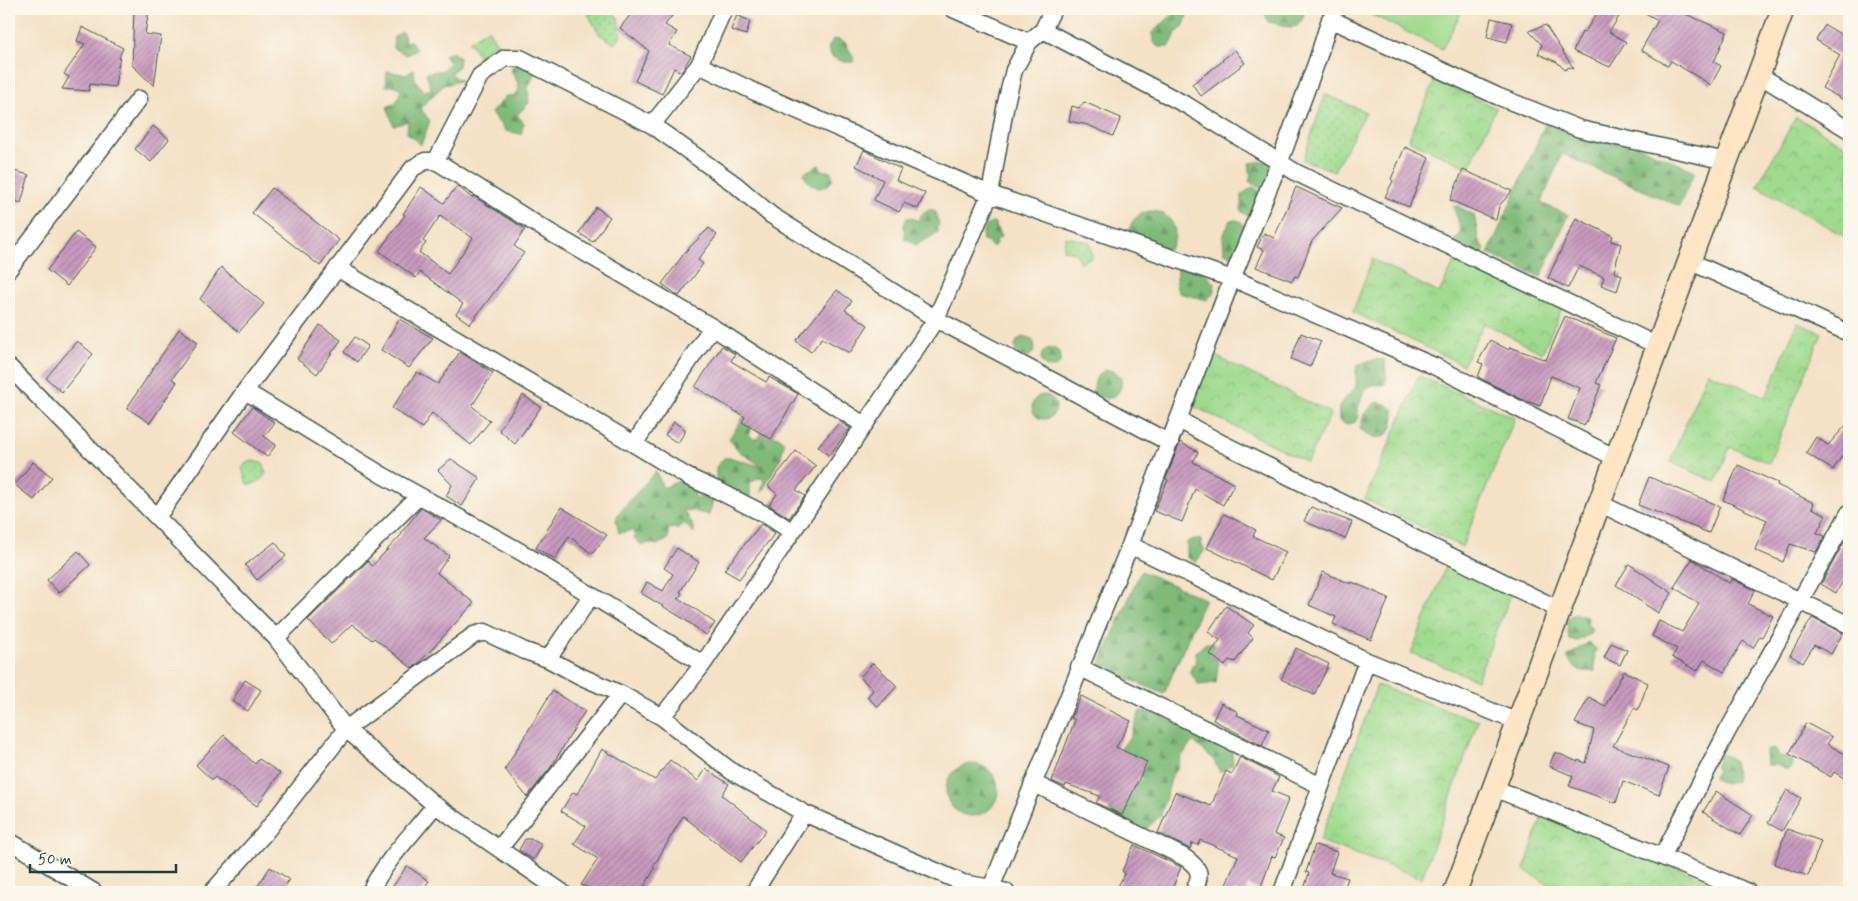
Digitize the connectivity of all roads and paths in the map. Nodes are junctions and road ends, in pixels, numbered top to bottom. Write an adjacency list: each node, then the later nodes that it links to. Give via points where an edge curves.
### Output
1 (724, 9): 8 (street)
2 (953, 9): 7 (street)
3 (1053, 9): 6 (street)
4 (1783, 9): 9 (street)
5 (1324, 14): 14 (street, via 1357,33 1497,96 1580,128); 15 (street, via 1317,61)
6 (1042, 30): 7 (street); 15 (street, via 1188,106)
7 (1030, 42): 16 (street, via 1014,70)
8 (699, 65): 11 (street); 16 (street)
9 (1758, 75): 12 (street); 14 (street)
10 (139, 99): 19 (street)
11 (652, 125): 13 (street, via 520,58 505,58 480,76); 21 (street, via 736,185 771,215)
12 (1849, 130)
13 (436, 161): 18 (street, via 425,161 413,168); 22 (street)
14 (1726, 161): 17 (street)
15 (1279, 162): 20 (street); 24 (street)
16 (990, 194): 20 (street); 21 (street)
17 (1689, 261): 23 (street); 24 (street)
18 (337, 268): 26 (street); 30 (street)
19 (9, 269)
20 (1232, 279): 27 (street); 31 (street, via 1434,366)
21 (936, 319): 28 (street); 29 (street)
22 (712, 327): 28 (street); 30 (street)
23 (1849, 333)
24 (1658, 346): 31 (street)
25 (9, 367): 35 (street)
26 (245, 391): 32 (street); 35 (street)
27 (1179, 420): 29 (street); 40 (street)
28 (864, 425): 36 (street)
29 (1170, 443): 37 (street)
30 (634, 444): 36 (street, via 688,478 768,516)
31 (1616, 458): 33 (street)
32 (419, 496): 38 (street); 42 (street)
33 (1600, 502): 39 (street); 40 (street)
34 (1849, 513): 39 (street)
35 (158, 516): 42 (street)
36 (791, 532): 45 (street)
37 (1130, 545): 44 (street); 46 (street)
38 (591, 596): 43 (street); 45 (street)
39 (1799, 601): 41 (street); 58 (street)
40 (1560, 610): 49 (street)
41 (1849, 625)
42 (276, 638): 50 (street)
43 (548, 659): 47 (street); 50 (street, via 484,632 474,635)
44 (1367, 661): 49 (street); 52 (street)
45 (703, 664): 48 (street)
46 (1079, 668): 51 (street); 52 (street)
47 (621, 694): 48 (street); 57 (street)
48 (662, 717): 55 (street, via 731,771)
49 (1518, 722): 53 (street)
50 (346, 729): 54 (street); 61 (street, via 264,834)
51 (1033, 783): 59 (street); 65 (street, via 1184,857 1199,872 1200,879)
52 (1321, 786): 66 (street)
53 (1494, 788): 58 (street); 67 (street)
54 (435, 805): 57 (street); 62 (street, via 396,851)
55 (804, 813): 59 (street, via 945,876); 64 (street)
56 (9, 841): 60 (street)
57 (499, 849): 63 (street)
58 (1662, 857): 68 (street)
59 (999, 890)
60 (94, 892)
61 (212, 892)
62 (370, 892)
63 (562, 892)
64 (754, 892)
65 (1194, 892)
66 (1282, 892)
67 (1455, 892)
68 (1748, 892)

